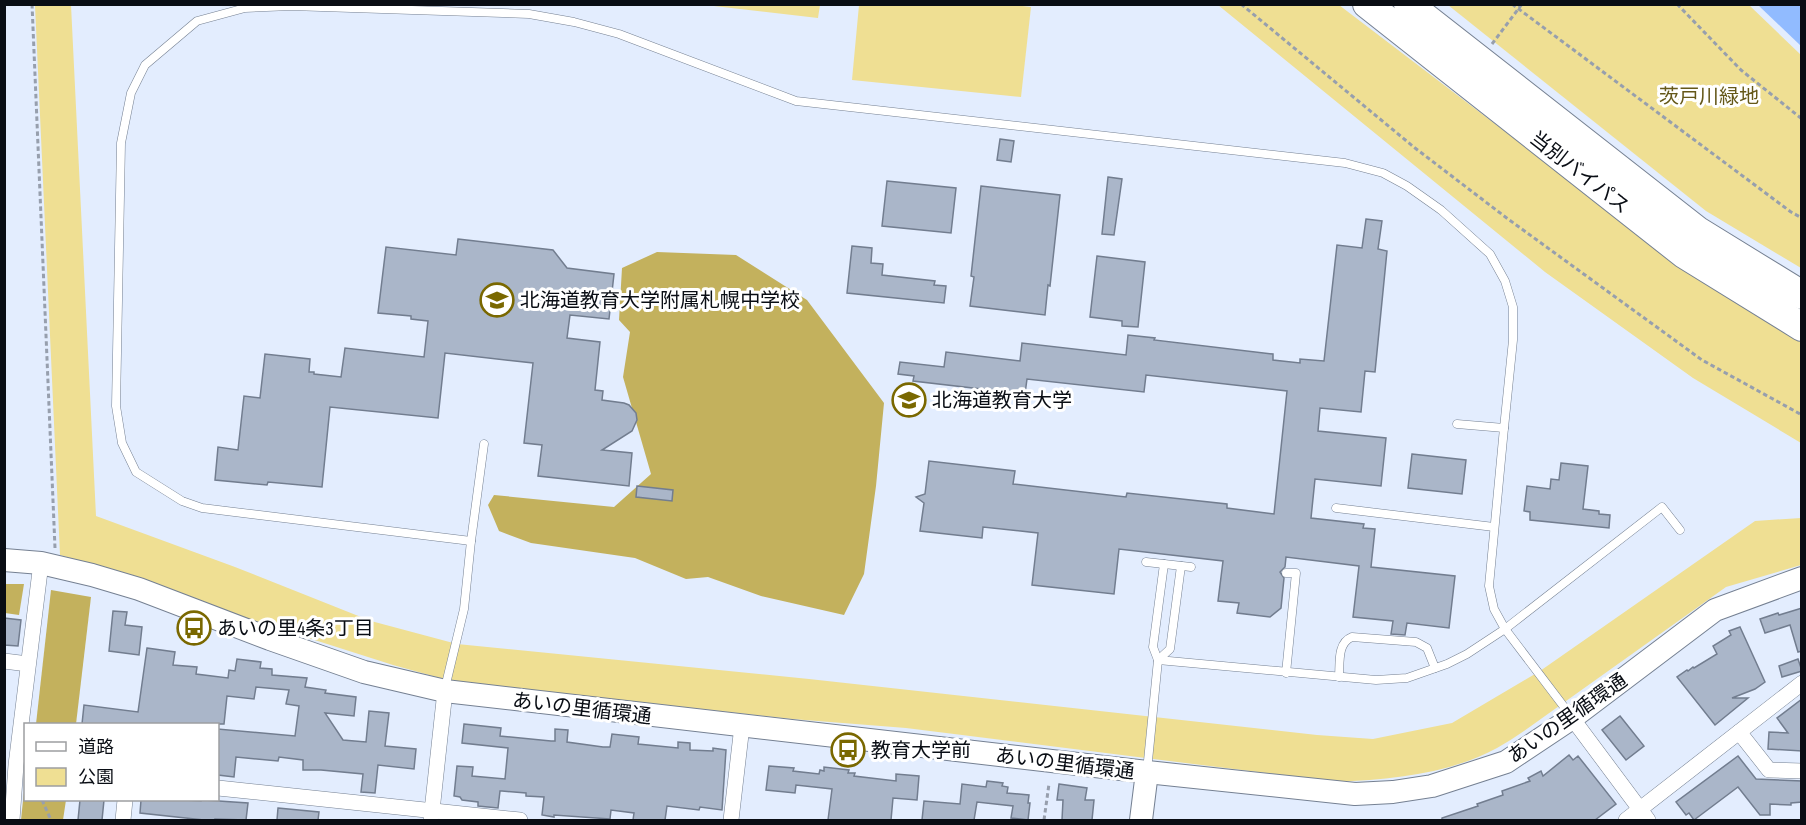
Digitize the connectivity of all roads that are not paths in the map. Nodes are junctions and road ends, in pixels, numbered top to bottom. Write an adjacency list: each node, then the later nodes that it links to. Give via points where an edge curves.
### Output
1 (1367, 4): 5 (highway, 当別バイパス, via 1684,254)
2 (1408, 4): 4 (highway, 当別バイパス, via 1698,231)
3 (299, 5): 7 (lane, via 528,14 619,34 796,101 1345,163 1383,173 1441,210 1490,254 1505,281 1513,307 1513,340); 12 (lane, via 245,8 197,21 145,65 131,93 121,143 116,406 122,443 136,472 182,501 202,508)
4 (1802, 295)
5 (1802, 327)
6 (1457, 424): 7 (lane)
7 (1504, 428): 10 (lane)
8 (484, 444): 12 (lane)
9 (1336, 508): 10 (lane)
10 (1494, 527): 23 (lane, via 1489,586 1494,609)
11 (1680, 530): 23 (lane, via 1662,507)
12 (471, 542): 31 (lane, via 464,609)
13 (4, 560): 16 (street, あいの里循環通)
14 (1146, 562): 15 (lane)
15 (1164, 564): 17 (lane); 21 (lane)
16 (49, 565): 26 (street); 31 (street, あいの里循環通, via 139,590 364,672)
17 (1181, 566): 18 (lane); 22 (lane)
18 (1191, 567)
19 (1286, 573): 28 (lane, via 1296,573)
20 (1802, 578): 32 (street, あいの里循環通, via 1715,610)
21 (1158, 608): 22 (lane); 24 (lane, via 1153,647)
22 (1175, 610): 24 (lane, via 1170,649)
23 (1505, 629): 27 (lane, via 1467,654); 32 (lane)
24 (1158, 660): 28 (lane); 37 (lane)
25 (4, 661): 26 (street)
26 (28, 664): 35 (street)
27 (1435, 668): 29 (lane, via 1407,678); 29 (lane, via 1427,648 1416,642 1352,636 1342,645)
28 (1286, 673): 29 (lane)
29 (1339, 677)
30 (1802, 683): 34 (street)
31 (445, 691): 33 (street, あいの里循環通); 40 (street)
32 (1572, 718): 37 (street, あいの里循環通, via 1506,762 1432,786 1393,792 1355,794); 41 (street)
33 (742, 726): 37 (street, あいの里循環通); 45 (street)
34 (1739, 732): 36 (street, via 1769,770); 41 (street)
35 (21, 766): 42 (street)
36 (1802, 771)
37 (1147, 772): 46 (street)
38 (219, 788): 40 (street)
39 (125, 801): 43 (street)
40 (431, 815): 44 (street)
41 (1644, 815): 47 (street)
42 (12, 820)
43 (123, 820)
44 (520, 820)
45 (731, 820)
46 (1141, 820)
47 (1626, 820)

